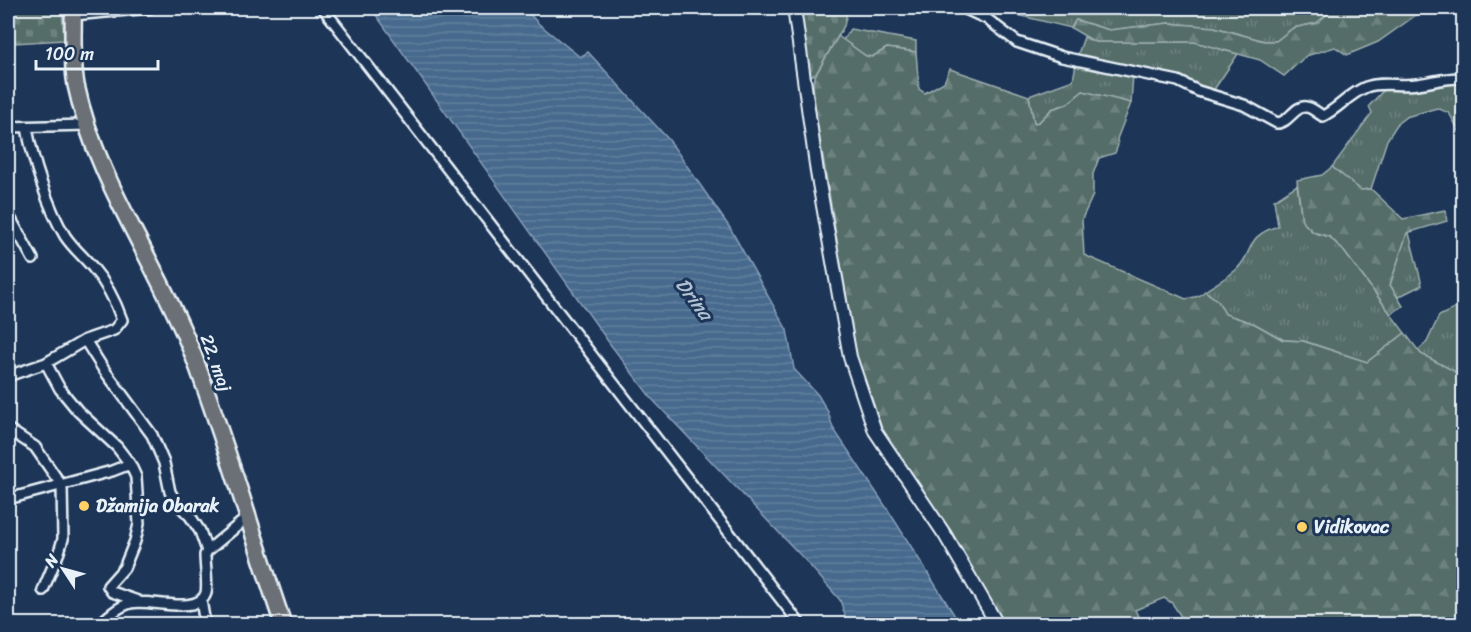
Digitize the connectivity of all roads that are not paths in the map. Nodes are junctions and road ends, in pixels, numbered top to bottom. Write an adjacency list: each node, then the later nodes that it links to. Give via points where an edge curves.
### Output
1 (150, 8): 5 (street, 22. maj)
2 (323, 8): 27 (street)
3 (794, 8): 28 (street, via 816,172 850,357 875,431 945,535)
4 (963, 8): 6 (street, via 1017,42 1062,57 1178,81 1244,105 1277,123 1283,123 1306,106 1323,116 1357,92 1379,84)
5 (73, 11): 7 (main road, 22. maj, via 76,83)
6 (1464, 78)
7 (87, 125): 9 (street); 19 (main road, 22. maj, via 192,351)
8 (8, 126): 9 (street)
9 (27, 127): 12 (street, via 44,188 65,236 106,285 122,320 114,330)
10 (8, 214): 11 (street)
11 (33, 259)
12 (86, 340): 13 (street); 20 (street, via 152,435 164,463 170,492 200,531)
13 (46, 363): 14 (street); 16 (street, via 78,411)
14 (8, 376)
15 (8, 429): 17 (street, via 35,447)
16 (130, 464): 17 (street); 23 (street, via 135,477 139,524 124,568 108,586 112,592)
17 (62, 486): 18 (street); 21 (street, via 63,538)
18 (8, 499)
19 (248, 517): 20 (street); 26 (main road, 22. maj)
20 (207, 551): 22 (street, via 206,593)
21 (43, 590)
22 (201, 600): 23 (street, via 184,605); 25 (street)
23 (138, 601): 24 (street, via 122,606)
24 (104, 623)
25 (205, 624)
26 (283, 624)
27 (800, 624)
28 (998, 624)

